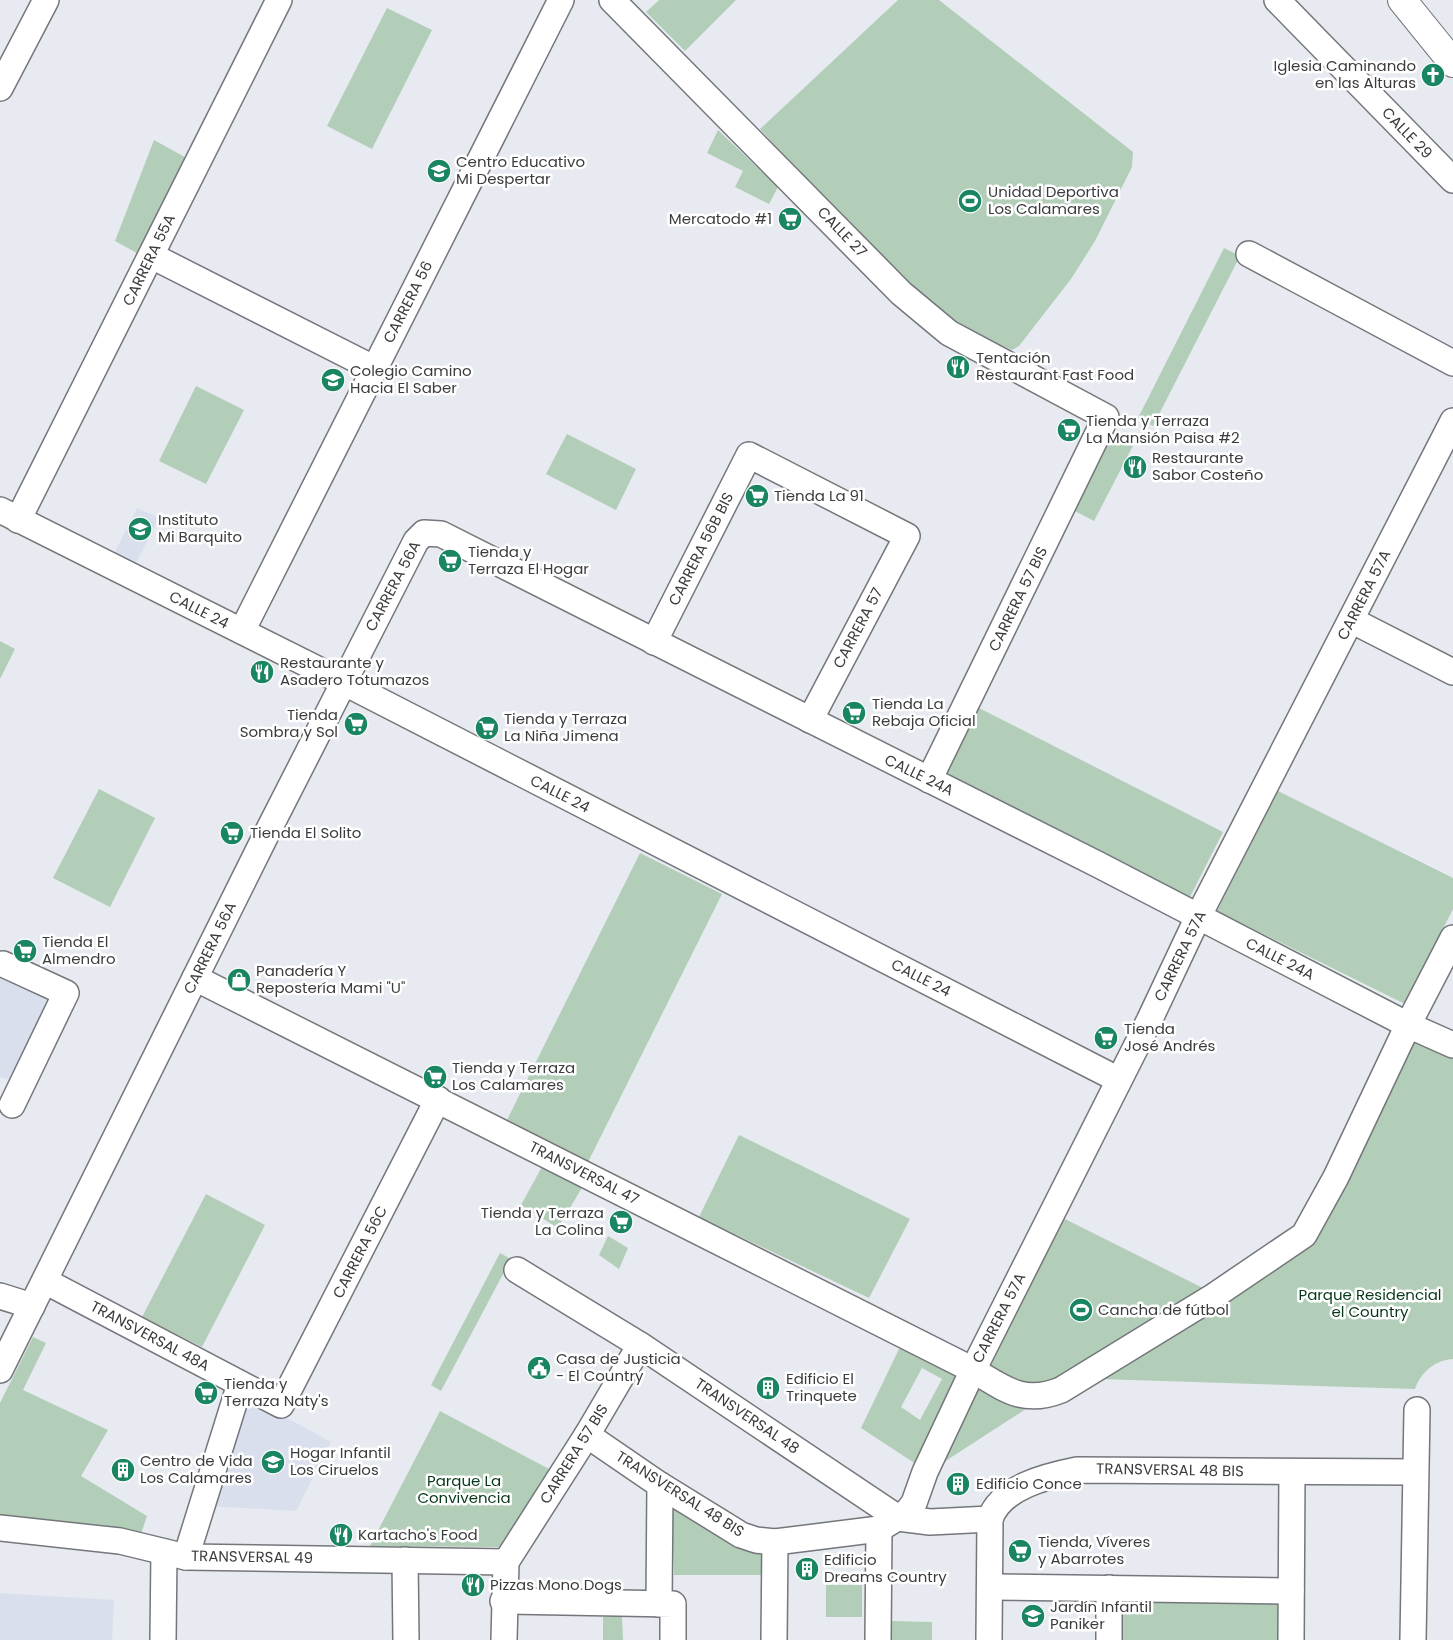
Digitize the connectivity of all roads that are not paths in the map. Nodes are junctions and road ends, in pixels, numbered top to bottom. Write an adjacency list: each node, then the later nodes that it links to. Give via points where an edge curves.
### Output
1 (280, 0): 11 (street, CARRERA 55A)
2 (561, 0): 13 (street, CARRERA 56)
3 (612, 0): 14 (street, CALLE 27, via 924,313 975,348)
4 (1277, 0): 9 (street, CALLE 29)
5 (1402, 0): 7 (main road)
6 (43, 1): 8 (street)
7 (1453, 63)
8 (0, 88)
9 (1453, 180)
10 (1249, 254): 12 (street)
11 (152, 256): 13 (street); 16 (street, CARRERA 55A)
12 (1453, 363)
13 (375, 369): 20 (street, CARRERA 56)
14 (1106, 417): 25 (street, CARRERA 57 BIS)
15 (1453, 420): 19 (street, CARRERA 57A)
16 (9, 515): 20 (street, CALLE 24)
17 (427, 532): 21 (street, CALLE 24A, via 441,534); 23 (street, CARRERA 56A, via 419,535)
18 (907, 536): 21 (street, CARRERA 56B BIS, via 749,455); 24 (street, CARRERA 57)
19 (1351, 620): 22 (street); 26 (street, CARRERA 57A)
20 (242, 631): 23 (street, CALLE 24)
21 (654, 642): 24 (street, CALLE 24A)
22 (1453, 672)
23 (343, 682): 29 (street, CARRERA 56A); 32 (street, CALLE 24)
24 (810, 720): 25 (street, CALLE 24A)
25 (929, 780): 26 (street, CALLE 24A)
26 (1198, 917): 30 (street, CALLE 24A); 32 (street, CARRERA 57A)
27 (1453, 938): 30 (street, TRANSVERSAL 47)
28 (3, 964): 34 (street, via 66,993)
29 (195, 978): 33 (street, TRANSVERSAL 47); 36 (street, CARRERA 56A)
30 (1408, 1025): 31 (street, CALLE 24A); 41 (street, TRANSVERSAL 47, via 1336,1178 1304,1235 1211,1298 1061,1390 1042,1396 1021,1396)
31 (1453, 1045)
32 (1119, 1080): 41 (street, CARRERA 57A)
33 (438, 1099): 41 (street, TRANSVERSAL 47); 43 (street, CARRERA 56C)
34 (12, 1105)
35 (517, 1270): 39 (street, TRANSVERSAL 48)
36 (45, 1281): 38 (street, CARRERA 56A); 42 (street, TRANSVERSAL 48A)
37 (0, 1296): 38 (street)
38 (32, 1306): 40 (street, CARRERA 56A)
39 (640, 1344): 45 (street, CARRERA 57 BIS); 50 (street, TRANSVERSAL 48)
40 (0, 1370)
41 (973, 1370): 50 (street, CARRERA 57A, via 925,1472 914,1504)
42 (240, 1384): 43 (street, TRANSVERSAL 48A); 53 (street)
43 (281, 1405)
44 (1417, 1410): 47 (street)
45 (587, 1434): 48 (street, TRANSVERSAL 48 BIS); 55 (street, CARRERA 57 BIS)
46 (1292, 1472): 47 (street, TRANSVERSAL 48 BIS); 49 (street, TRANSVERSAL 48 BIS, via 1077,1470 1028,1484 1006,1497 993,1510); 58 (street)
47 (1415, 1472): 70 (street)
48 (660, 1485): 52 (street, TRANSVERSAL 48 BIS, via 741,1535); 60 (street)
49 (990, 1519): 50 (street, TRANSVERSAL 48 BIS); 56 (street)
50 (889, 1524): 52 (street, TRANSVERSAL 48 BIS); 66 (street)
51 (0, 1528): 53 (street, TRANSVERSAL 49, via 120,1541)
52 (775, 1542): 65 (street)
53 (175, 1554): 54 (street, TRANSVERSAL 49); 61 (street)
54 (405, 1560): 55 (street, TRANSVERSAL 49); 62 (street)
55 (506, 1562): 59 (street)
56 (990, 1587): 57 (street); 67 (street)
57 (1109, 1588): 58 (street); 68 (street)
58 (1292, 1591): 69 (street)
59 (503, 1601): 60 (street); 63 (street)
60 (659, 1604): 64 (street, via 673,1604)
61 (163, 1640)
62 (406, 1640)
63 (504, 1640)
64 (673, 1640)
65 (774, 1640)
66 (878, 1640)
67 (989, 1640)
68 (1109, 1640)
69 (1291, 1640)
70 (1413, 1640)

